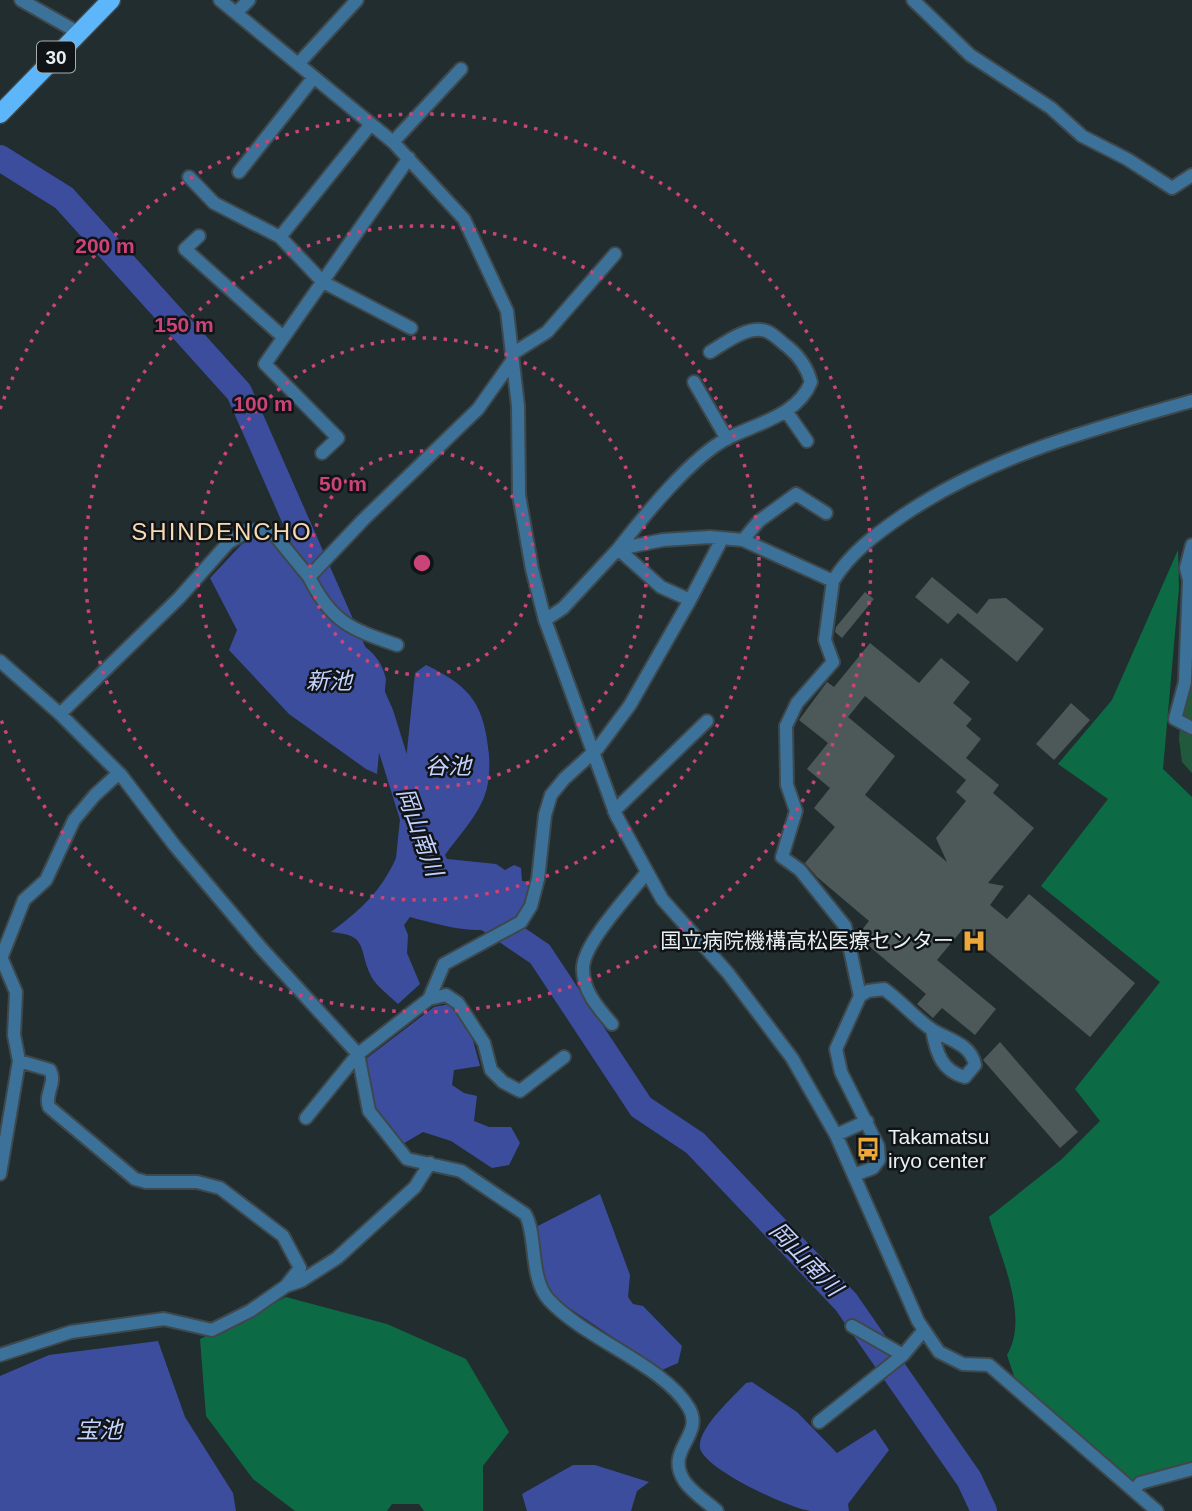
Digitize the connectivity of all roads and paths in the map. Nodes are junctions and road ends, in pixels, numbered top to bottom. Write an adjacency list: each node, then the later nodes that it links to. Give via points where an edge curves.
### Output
1 (21, 0): 8 (street)
2 (111, 0): 8 (main road, 30)
3 (220, 0): 7 (street)
4 (249, 0): 7 (street)
5 (357, 0): 9 (street)
6 (913, 0): 17 (street, via 970,55 1051,108 1082,136 1172,188)
7 (236, 13): 9 (street)
8 (79, 33): 12 (main road, 30)
9 (298, 64): 11 (street)
10 (461, 69): 14 (street)
11 (314, 77): 13 (street); 16 (street)
12 (0, 114)
13 (371, 124): 14 (street); 20 (street)
14 (393, 142): 15 (street)
15 (409, 158): 22 (street); 26 (street, via 464,219 507,311)
16 (239, 172)
17 (1192, 174)
18 (189, 177): 20 (street, via 214,203)
19 (199, 236): 24 (street, via 185,249)
20 (280, 237): 22 (street)
21 (615, 254): 26 (street, via 547,331)
22 (323, 282): 23 (street); 24 (street)
23 (411, 328)
24 (282, 336): 32 (street, via 265,365 338,438)
25 (710, 352): 29 (street, via 756,330 767,331 798,355 811,382 799,404)
26 (512, 357): 38 (street, via 478,409); 41 (street, via 518,406 519,495)
27 (694, 382): 30 (street)
28 (1192, 401): 39 (street, via 1030,449 980,470 879,532 844,564)
29 (786, 411): 30 (street); 31 (street)
30 (727, 439): 37 (street, via 650,509)
31 (807, 441)
32 (322, 453)
33 (827, 513): 35 (street, via 796,494 759,521)
34 (722, 539): 35 (street); 37 (street, via 663,540); 40 (street)
35 (743, 540): 39 (street)
36 (1192, 545): 46 (street, via 1186,568 1185,682 1175,719)
37 (618, 549): 40 (street, via 661,587); 41 (street, via 563,608)
38 (309, 577): 42 (street, via 330,613 353,630); 44 (street, via 273,533 249,530 228,542 179,598)
39 (833, 581): 52 (street, via 825,640 833,662 797,703 786,726 786,785 796,811 782,857 800,870 845,926)
40 (690, 600): 47 (street, via 630,705)
41 (545, 620): 47 (street)
42 (397, 645)
43 (0, 662): 44 (street)
44 (60, 714): 48 (street)
45 (707, 721): 49 (street)
46 (1192, 728)
47 (592, 752): 49 (street); 53 (street, via 551,796 538,879 521,922 444,964)
48 (119, 773): 51 (street, via 74,820 46,880 21,907); 56 (street, via 262,949)
49 (614, 811): 50 (street)
50 (647, 872): 54 (street, via 593,942 583,965 593,1001); 61 (street, via 662,899 728,973 792,1058)
51 (1, 957): 58 (street, via 16,992)
52 (860, 996): 55 (street, via 884,989); 60 (street, via 836,1049 841,1072)
53 (429, 999): 56 (street); 57 (street, via 446,995 458,1003 484,1043 491,1070 520,1091)
54 (612, 1024)
55 (932, 1030)
56 (358, 1054): 59 (street); 62 (street, via 369,1111 407,1159)
57 (564, 1057)
58 (19, 1061): 63 (street); 65 (street, via 50,1070 49,1107 135,1179 211,1185 261,1216 284,1236 300,1268)
59 (306, 1118)
60 (866, 1121): 61 (street); 64 (street, via 879,1160)
61 (836, 1135): 64 (street)
62 (430, 1163): 65 (street, via 415,1186 337,1258); 73 (street, via 461,1171 525,1214 547,1298 588,1333 681,1396 693,1418 677,1466 687,1485)
63 (0, 1174)
64 (855, 1175): 67 (street)
65 (286, 1286): 68 (street, via 212,1330 164,1319 71,1332)
66 (852, 1326): 69 (street)
67 (925, 1331): 69 (street); 72 (street, via 939,1352 963,1364 989,1365)
68 (0, 1355)
69 (903, 1355): 70 (street)
70 (819, 1422)
71 (1192, 1469): 72 (street, via 1140,1483)
72 (1134, 1491): 74 (street)
73 (718, 1511)
74 (1157, 1511)

